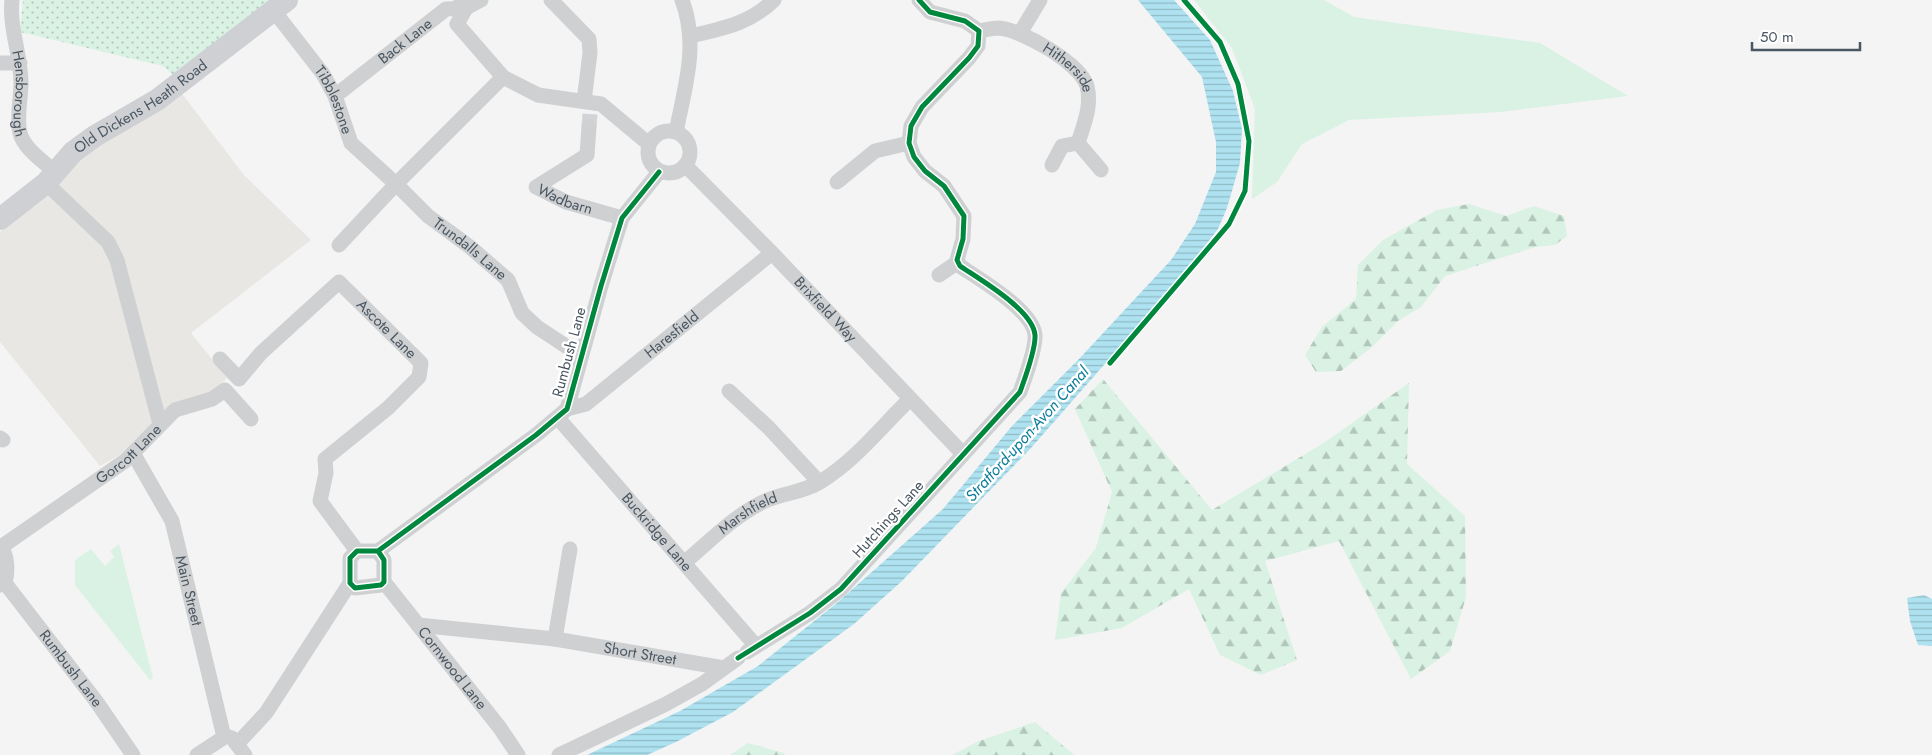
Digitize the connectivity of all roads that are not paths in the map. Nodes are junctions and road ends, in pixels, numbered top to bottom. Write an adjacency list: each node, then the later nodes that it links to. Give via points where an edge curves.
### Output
1 (12, 0): 14 (street, Hensborough, via 11,20)
2 (481, 0): 8 (street, Back Lane)
3 (551, 0): 17 (street, via 589,39)
4 (682, 0): 12 (street)
5 (774, 0): 12 (street, via 760,13 737,25)
6 (919, 0): 10 (street, via 930,12 965,21)
7 (1040, 0): 11 (street)
8 (463, 4): 15 (street, via 457,24); 16 (street, Back Lane, via 446,9)
9 (280, 6): 16 (street, Tibblestone); 26 (street, Old Dickens Heath Road, via 157,100 73,152)
10 (979, 31): 11 (street, Hitherside, via 998,28); 19 (street, via 978,46 922,107 911,126)
11 (1020, 33): 20 (street, Hitherside, via 1074,67 1086,84 1090,106)
12 (691, 36): 18 (street, via 689,66)
13 (0, 63): 14 (street)
14 (20, 63): 26 (street, Hensborough, via 20,133)
15 (503, 77): 17 (street, via 538,96); 28 (street)
16 (335, 96): 28 (street, Tibblestone, via 351,143)
17 (589, 111): 21 (street, via 601,104); 29 (street, Wadbarn, via 587,155 536,187 566,202)
18 (676, 132): 21 (street, via 663,131); 23 (street, via 690,146)
19 (909, 143): 27 (street, via 875,151); 33 (street, via 914,157 944,186 964,216)
20 (1078, 143): 22 (street, via 1062,146); 24 (street)
21 (649, 144): 25 (street, via 648,157)
22 (1052, 165)
23 (686, 166): 25 (street, via 674,174); 32 (street, Brixfield Way)
24 (1101, 170)
25 (660, 172): 29 (street, Rumbush Lane)
26 (51, 178): 30 (street, Old Dickens Heath Road); 41 (street, via 108,242 117,260)
27 (838, 182)
28 (396, 184): 31 (street); 35 (street, Trundalls Lane, via 428,216 508,280 522,313)
29 (622, 218): 35 (street, Rumbush Lane)
30 (0, 219)
31 (339, 245)
32 (772, 253): 38 (street, Brixfield Way); 39 (street, Haresfield, via 586,404)
33 (958, 262): 34 (street); 43 (street, Hutchings Lane, via 1024,314 1035,335 1020,392)
34 (939, 275)
35 (581, 356): 39 (street, Rumbush Lane)
36 (220, 359): 47 (street, Ascote Lane, via 238,379 339,282 421,363 419,377 388,408 325,459 326,473 320,501)
37 (729, 391): 44 (street)
38 (910, 399): 43 (street, Brixfield Way); 44 (street, Marshfield, via 849,462)
39 (562, 413): 48 (street, Rumbush Lane); 49 (street, Buckridge Lane)
40 (251, 419): 41 (street, Gorcott Lane, via 225,390 212,399 175,410)
41 (160, 424): 42 (street, Gorcott Lane)
42 (134, 453): 45 (street, Gorcott Lane); 57 (street, Main Street, via 172,521)
43 (962, 454): 55 (street, Hutchings Lane, via 840,589)
44 (819, 482): 49 (street, Marshfield, via 798,492 766,500 748,510)
45 (1, 547): 52 (street, via 5,552)
46 (570, 549): 54 (street)
47 (357, 550): 48 (street); 51 (street, via 350,558)
48 (378, 551): 50 (street, via 384,560)
49 (685, 562): 55 (street, Buckridge Lane)
50 (384, 582): 51 (street, via 355,588); 53 (street, Cornwood Lane)
51 (350, 583): 57 (street, via 266,713)
52 (3, 584): 58 (street, Rumbush Lane, via 96,701)
53 (418, 625): 54 (street, Short Street); 60 (street, Cornwood Lane)
54 (555, 638): 56 (street, Short Street)
55 (747, 652): 56 (street, Hutchings Lane)
56 (724, 668): 61 (street, Hutchings Lane, via 666,704)
57 (235, 746): 59 (street)
58 (133, 755)
59 (197, 755)
60 (518, 755)
61 (559, 755)

